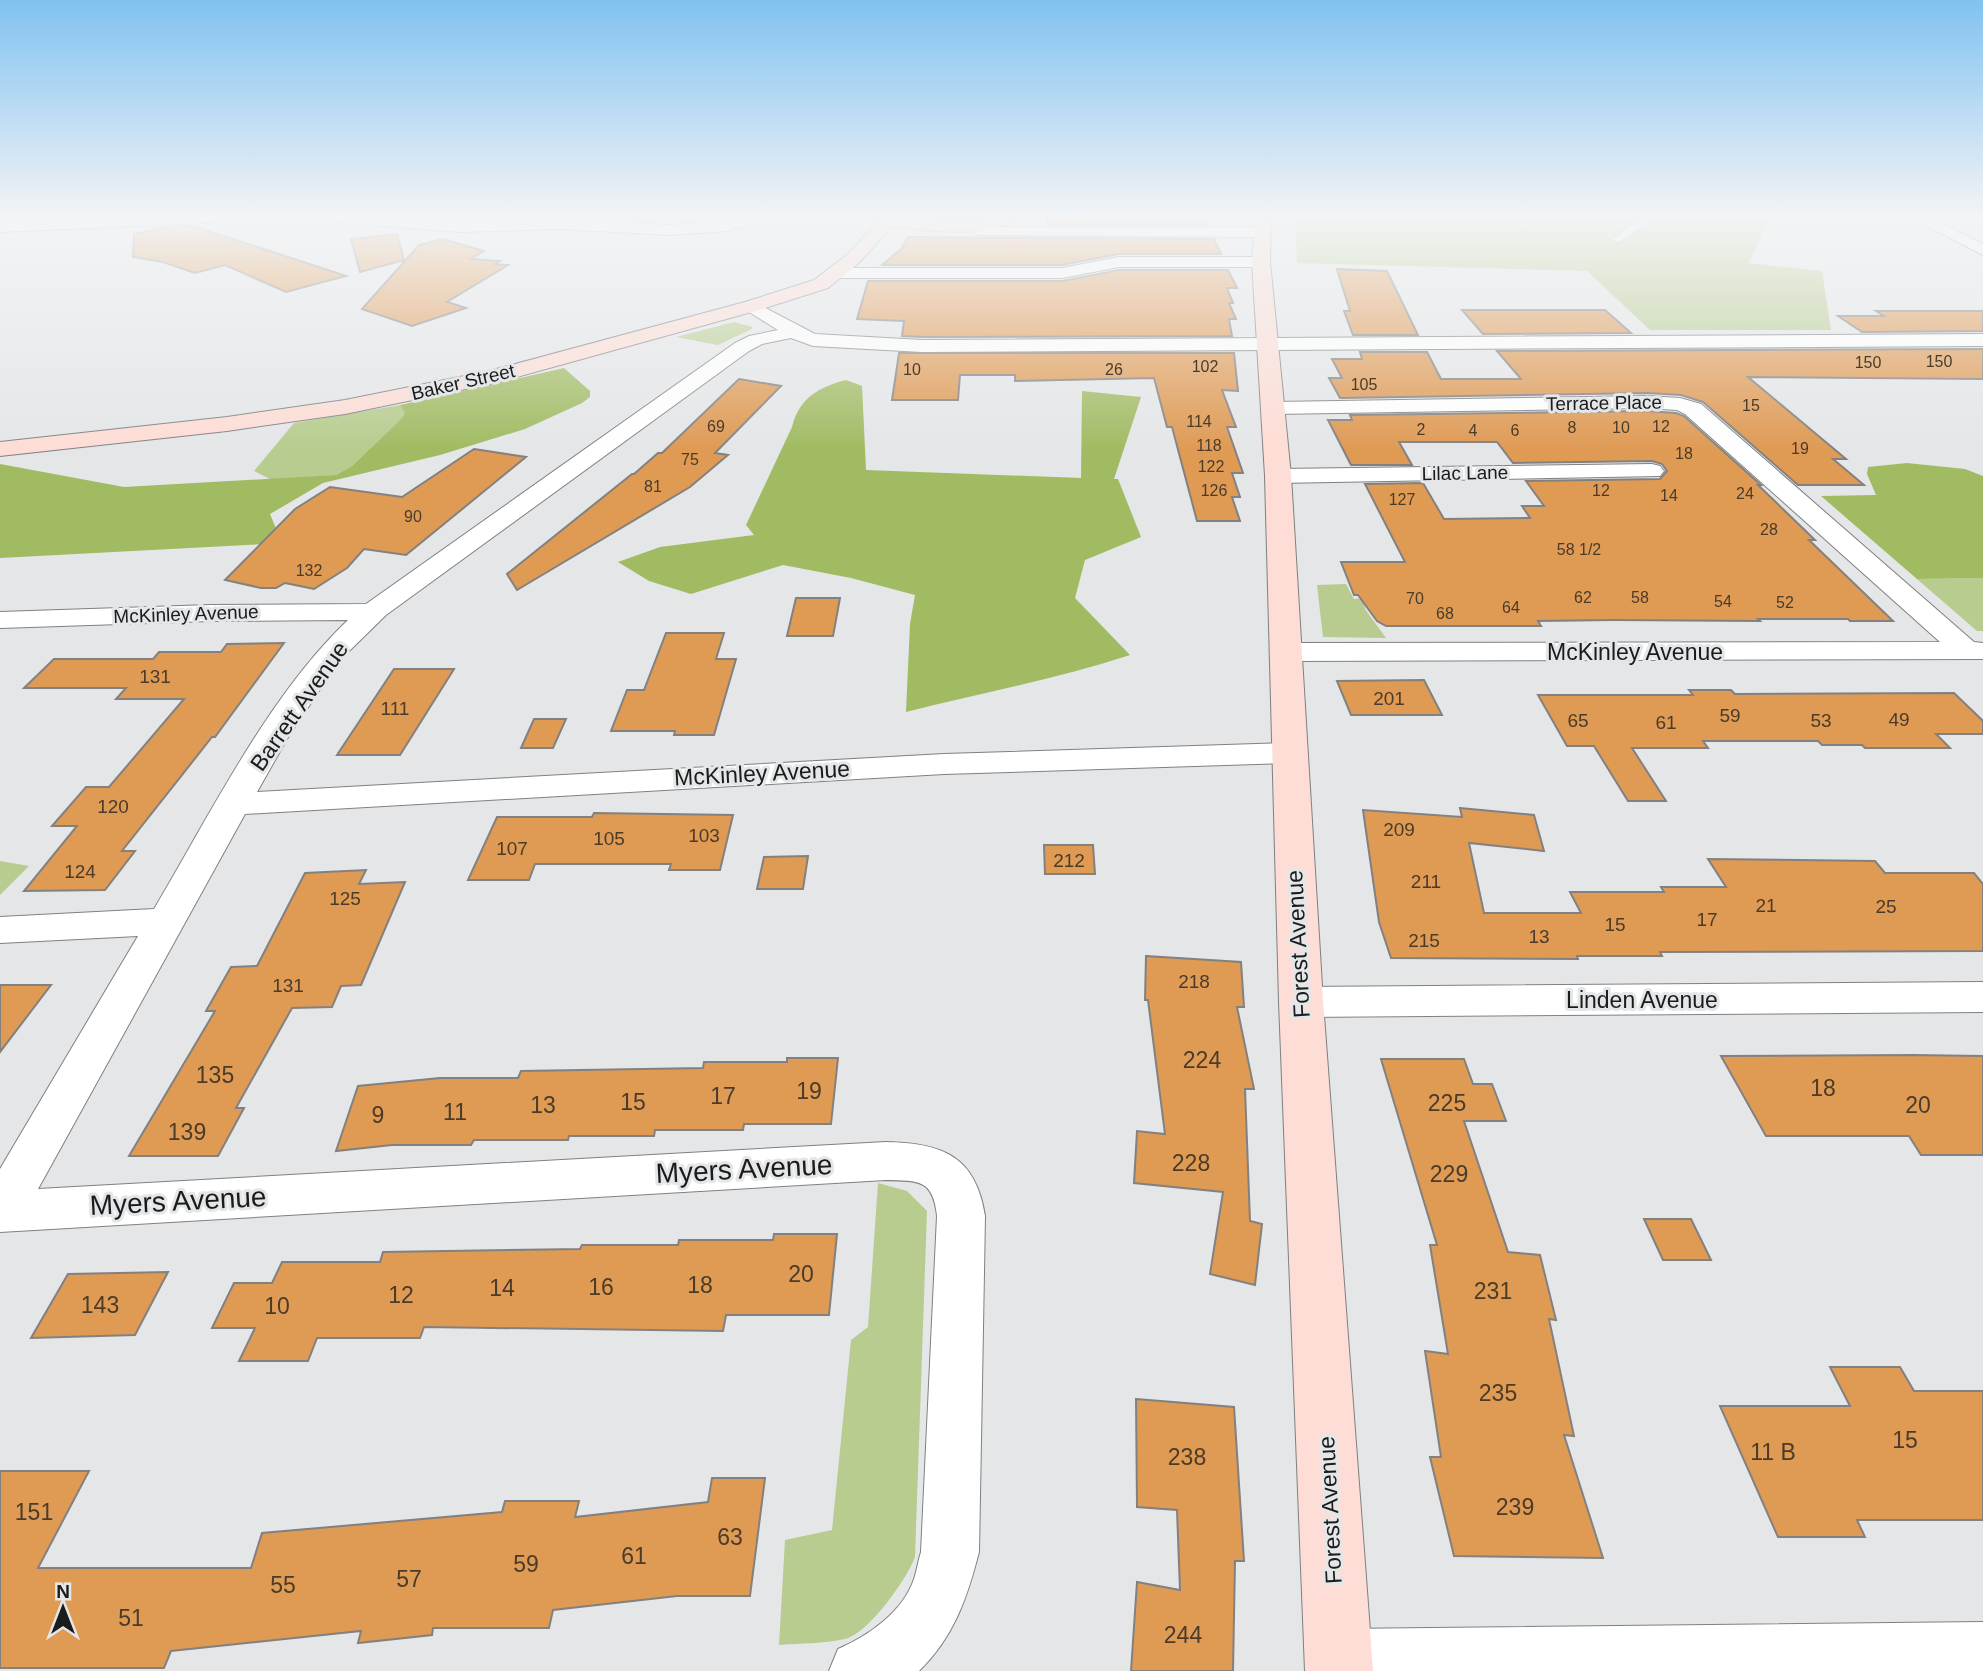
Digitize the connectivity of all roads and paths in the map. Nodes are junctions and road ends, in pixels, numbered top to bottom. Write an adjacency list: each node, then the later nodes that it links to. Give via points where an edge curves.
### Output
1 (787, 295): 3 (main road, Baker Street)
2 (1266, 295): 6 (main road, Forest Avenue)
3 (762, 303): 4 (street); 8 (main road, Baker Street, via 491,377 391,399 227,424)
4 (794, 332): 6 (street, via 831,342 922,346); 11 (street, Barrett Avenue, via 742,347)
5 (1983, 340): 6 (street)
6 (1269, 343): 7 (main road, Forest Avenue)
7 (1274, 408): 10 (main road, Forest Avenue); 13 (street, Terrace Place, via 1685,405)
8 (0, 449)
9 (1653, 471): 10 (street, Lilac Lane)
10 (1278, 475): 14 (main road, Forest Avenue)
11 (372, 612): 12 (street, McKinley Avenue); 16 (street, Barrett Avenue, via 328,655 271,739)
12 (0, 620)
13 (1975, 651): 14 (street, McKinley Avenue)
14 (1288, 652): 15 (main road, Forest Avenue)
15 (1289, 753): 16 (street, McKinley Avenue, via 970,763); 20 (main road, Forest Avenue)
16 (235, 804): 17 (street, Barrett Avenue)
17 (165, 922): 18 (street); 21 (street, Barrett Avenue)
18 (0, 929)
19 (1983, 997): 20 (street, Linden Avenue)
20 (1301, 1002): 23 (main road, Forest Avenue)
21 (0, 1211): 24 (street, Myers Avenue, via 886,1161 916,1162 945,1173 957,1186 961,1216 950,1552 941,1589 914,1632 888,1659)
22 (1983, 1653): 23 (street)
23 (1339, 1666)
24 (860, 1671)

